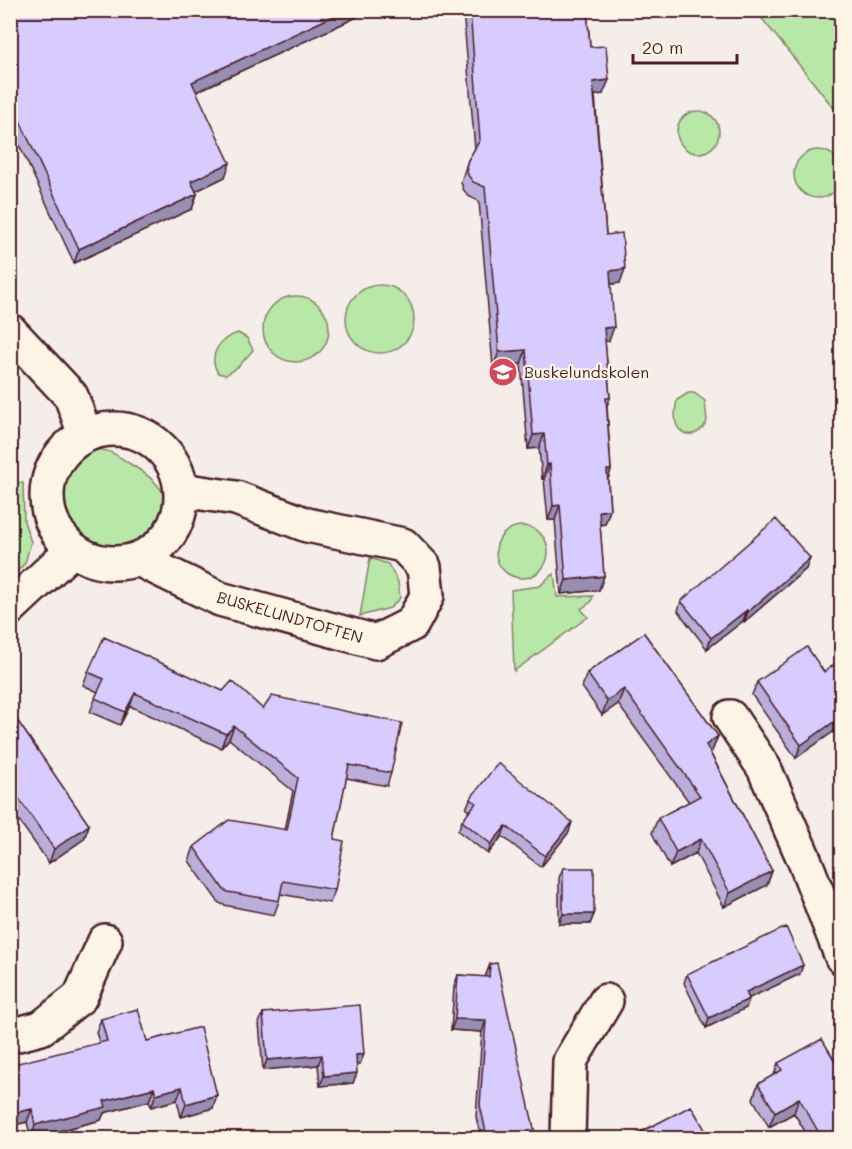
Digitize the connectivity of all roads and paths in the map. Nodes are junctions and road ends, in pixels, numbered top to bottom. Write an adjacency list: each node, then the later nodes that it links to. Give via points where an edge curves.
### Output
1 (10, 331): 2 (street, via 71,396)
2 (86, 434): 3 (street, via 111,428 137,432 159,445 174,465); 4 (street, via 66,447 53,466 46,489 48,512 57,533)
3 (181, 490): 5 (street, via 179,512 171,532); 5 (street, BUSKELUNDTOFTEN, via 236,498 308,525 403,545 424,567 427,596 412,624 376,642 220,599)
4 (73, 549): 5 (street, via 93,560 116,563); 6 (street)
5 (138, 559)
6 (10, 608)
7 (730, 717): 9 (street, via 764,768)
8 (105, 941): 11 (street, via 80,997 41,1028)
9 (842, 957)
10 (606, 1001): 12 (street, via 570,1061)
11 (10, 1036)
12 (568, 1138)

